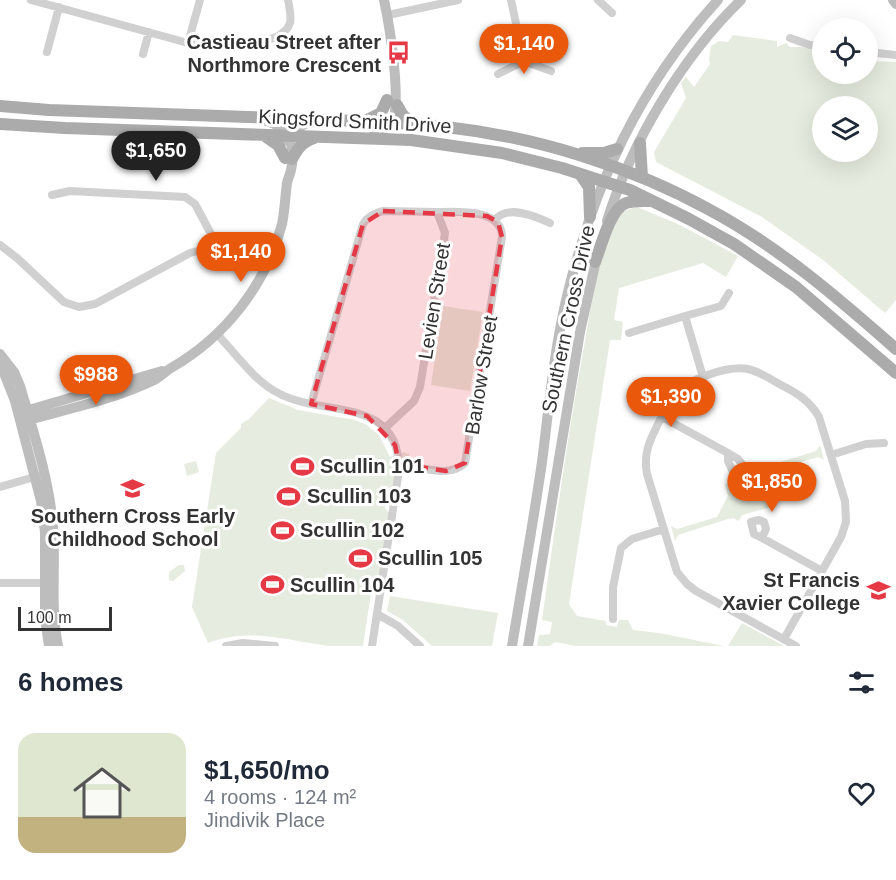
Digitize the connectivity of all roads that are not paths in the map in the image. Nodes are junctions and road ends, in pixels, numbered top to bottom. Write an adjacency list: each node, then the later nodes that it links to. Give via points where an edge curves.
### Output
1 (31, 0): 12 (street)
2 (200, 0): 17 (street)
3 (288, 0): 17 (street, via 290,23 285,32 274,38 223,48)
4 (384, 0): 14 (main road)
5 (458, 0): 14 (street)
6 (511, 0): 23 (street)
7 (598, 0): 13 (street)
8 (718, 0): 40 (main road, Southern Cross Drive, via 678,48)
9 (741, 0): 39 (main road, Southern Cross Drive, via 684,69)
10 (893, 0): 11 (main road)
11 (896, 4)
12 (59, 8): 15 (street); 19 (street)
13 (612, 13)
14 (388, 15): 26 (main road, via 393,38)
15 (149, 32): 17 (street); 21 (street)
16 (790, 38): 18 (street)
17 (188, 43)
18 (812, 45)
19 (46, 52)
20 (878, 53): 22 (street)
21 (143, 54)
22 (896, 55)
23 (524, 61): 24 (street); 25 (street)
24 (551, 71)
25 (498, 74)
26 (392, 102): 30 (main road, via 381,113); 31 (main road); 33 (main road)
27 (0, 106): 28 (main road, Kingsford Smith Drive)
28 (257, 117): 29 (main road, Kingsford Smith Drive); 35 (main road, via 282,128)
29 (314, 120): 30 (main road, Kingsford Smith Drive); 35 (main road)
30 (363, 121): 31 (main road, Kingsford Smith Drive)
31 (391, 123): 33 (main road, Kingsford Smith Drive); 37 (main road); 38 (main road)
32 (0, 124): 34 (main road, Kingsford Smith Drive)
33 (412, 124): 41 (main road, Kingsford Smith Drive, via 502,136)
34 (265, 136): 35 (main road, Kingsford Smith Drive); 42 (main road)
35 (288, 137): 36 (main road, Kingsford Smith Drive); 42 (main road)
36 (315, 138): 37 (main road, Kingsford Smith Drive); 42 (main road, via 306,141)
37 (367, 139): 38 (main road, Kingsford Smith Drive)
38 (411, 140): 45 (main road, Kingsford Smith Drive, via 502,153)
39 (640, 143): 44 (main road, Southern Cross Drive); 46 (main road)
40 (617, 149): 41 (main road); 43 (main road, Southern Cross Drive)
41 (575, 154): 43 (main road, Kingsford Smith Drive)
42 (289, 158): 57 (main road, via 285,208)
43 (609, 166): 44 (main road, Kingsford Smith Drive); 47 (main road, Southern Cross Drive)
44 (625, 171): 46 (main road, Kingsford Smith Drive); 48 (main road, Southern Cross Drive)
45 (580, 174): 47 (main road, Kingsford Smith Drive); 52 (main road, via 589,187)
46 (642, 177): 63 (main road, Kingsford Smith Drive, via 711,210 780,253)
47 (603, 181): 48 (main road, Kingsford Smith Drive); 52 (main road, Southern Cross Drive)
48 (619, 186): 50 (main road, Kingsford Smith Drive); 58 (main road, Southern Cross Drive)
49 (52, 195): 56 (street, via 70,191 185,197 195,204)
50 (652, 200): 58 (main road, via 625,203 618,209); 66 (main road, Kingsford Smith Drive, via 766,265)
51 (437, 212): 53 (street, via 460,212); 68 (street, via 383,211 369,216 363,224); 71 (street, Levien Street, via 445,233 420,387 414,400)
52 (590, 217): 92 (main road, Southern Cross Drive, via 567,298)
53 (495, 220): 54 (street, via 507,212 536,216); 75 (street, Barlow Street, via 502,237 465,463 446,471)
54 (550, 223)
55 (0, 245): 56 (street, via 64,302 79,307 95,304 190,253)
56 (219, 249): 57 (street)
57 (273, 251): 62 (main road, via 250,295)
58 (596, 262): 93 (main road, Southern Cross Drive, via 580,332)
59 (729, 293): 60 (street, via 721,306)
60 (685, 316): 61 (street); 67 (street)
61 (629, 333)
62 (217, 334): 68 (street, via 268,387); 69 (main road, via 167,371)
63 (896, 349)
64 (0, 354): 69 (main road, via 14,372)
65 (0, 363): 69 (main road)
66 (896, 373)
67 (703, 377): 70 (street, via 676,393); 74 (street, via 748,369 798,394 819,417)
68 (311, 404): 71 (street, via 356,412 377,421)
69 (24, 416): 76 (main road)
70 (662, 417): 73 (street); 78 (street, via 647,448 645,463)
71 (384, 429): 75 (street, via 395,445)
72 (884, 443): 74 (street)
73 (728, 453)
74 (831, 454): 80 (street, via 846,522)
75 (399, 464): 83 (street)
76 (41, 476): 77 (street); 82 (main road, via 53,526)
77 (0, 487)
78 (664, 529): 84 (street, via 632,539 621,548 613,587); 85 (street, via 677,572 687,584)
79 (762, 538): 80 (street)
80 (822, 571): 85 (street)
81 (0, 583): 82 (street)
82 (48, 583): 86 (main road, via 45,618); 87 (main road)
83 (377, 614): 90 (street); 91 (street)
84 (613, 619)
85 (784, 639): 94 (street)
86 (50, 646)
87 (58, 646)
88 (226, 646): 89 (street)
89 (275, 646)
90 (372, 646)
91 (420, 646)
92 (512, 646)
93 (528, 646)
94 (796, 646)

